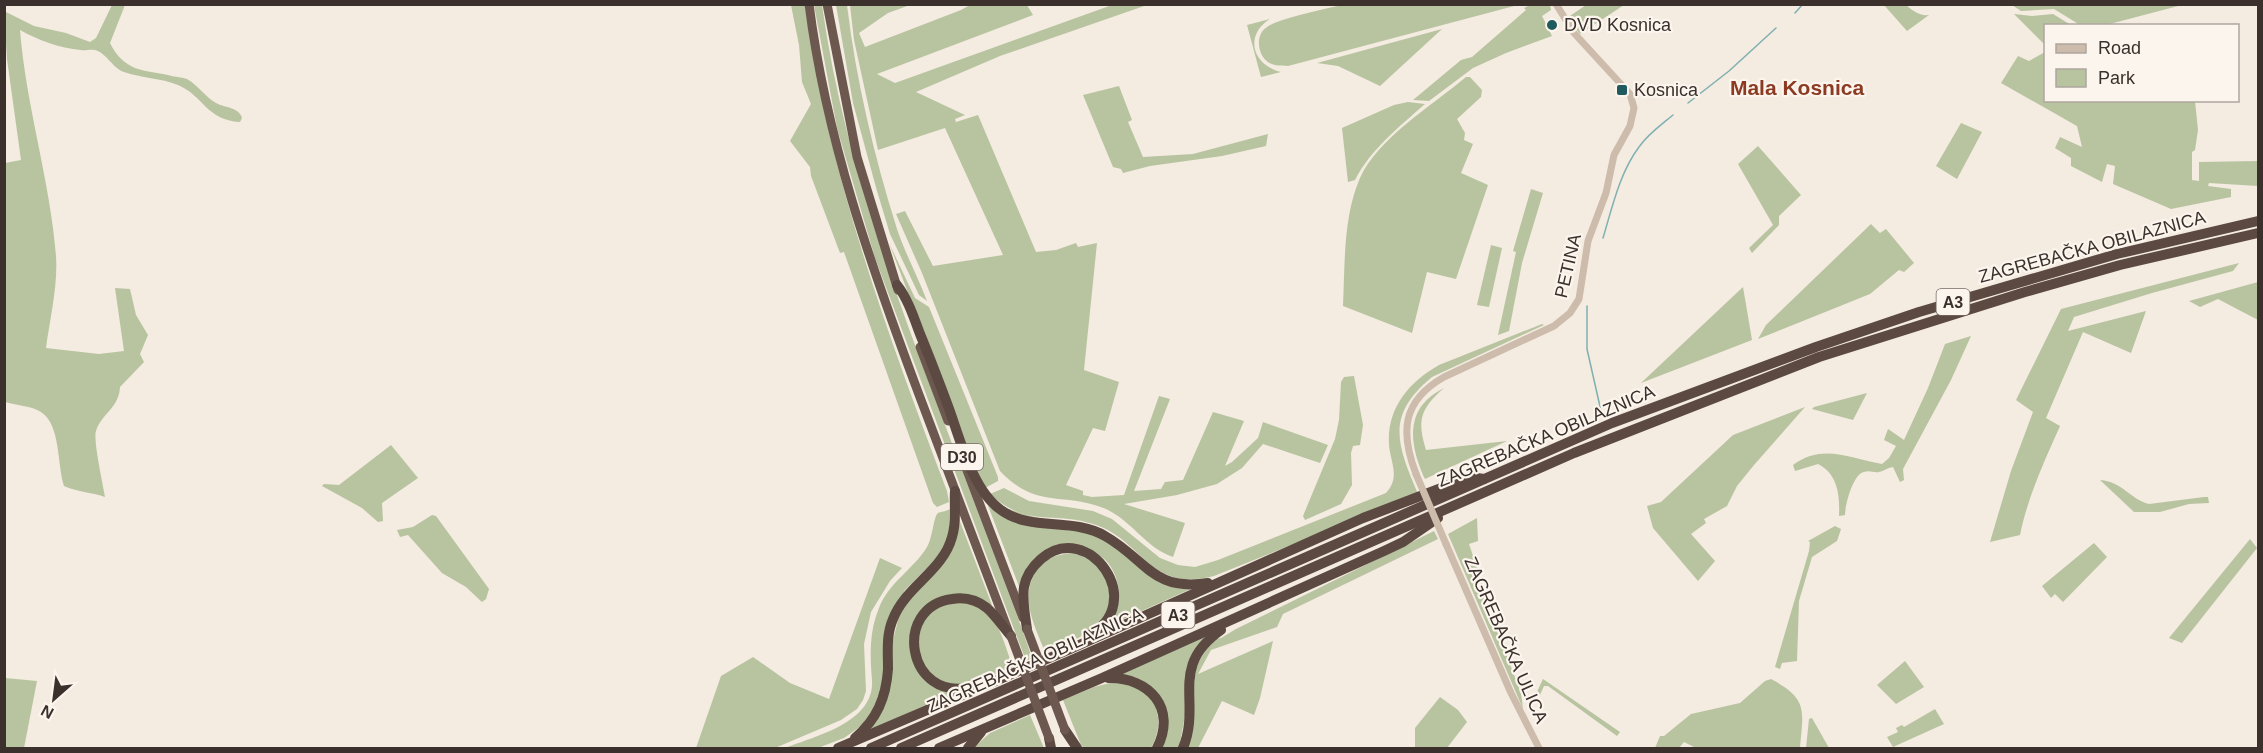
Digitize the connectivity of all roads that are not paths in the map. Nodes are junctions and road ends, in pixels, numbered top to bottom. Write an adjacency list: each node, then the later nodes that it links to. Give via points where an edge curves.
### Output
1 (809, 4): 9 (highway, D30, via 838,153 865,246)
2 (827, 4): 6 (highway, D30, via 857,157)
3 (1556, 4): 7 (street, PETINA, via 1574,33 1634,103 1632,121 1612,160 1606,193 1588,241 1579,299 1573,310 1546,330 1428,387 1408,418 1406,437)
4 (2259, 221): 8 (highway, ZAGREBAČKA OBILAZNICA / A3, via 2106,257 1918,312 1612,423)
5 (2259, 233): 10 (highway, ZAGREBAČKA OBILAZNICA / A3, via 2120,265 1820,357 1575,453)
6 (897, 285): 11 (highway, via 915,321 973,472 996,507 1014,518 1096,531 1119,544 1152,573 1171,582 1191,585); 13 (highway, D30)
7 (1416, 474): 30 (street, ZAGREBAČKA ULICA, bridge, via 1511,693)
8 (1484, 480): 11 (highway, via 1470,477 1363,518); 22 (highway, ZAGREBAČKA OBILAZNICA / A3)
9 (955, 491): 14 (highway, D30); 21 (highway, via 955,519 949,546 899,605 892,620 880,707 866,729)
10 (1466, 501): 12 (highway, via 1403,542); 23 (highway, ZAGREBAČKA OBILAZNICA / A3)
11 (1220, 581): 15 (highway)
12 (1229, 621): 17 (highway); 29 (highway, via 1204,643 1193,660)
13 (1027, 628): 15 (highway, via 1024,586 1032,568 1056,551 1086,552 1110,574 1114,603 1106,621); 18 (highway, D30, bridge)
14 (1011, 636): 16 (highway, via 986,607 959,598 946,600 926,612 913,640 917,662 936,684 957,689); 20 (highway, D30, bridge)
15 (1068, 650): 16 (highway)
16 (1003, 678): 21 (highway)
17 (1102, 678): 19 (highway); 28 (highway, via 1121,677 1153,694 1164,723)
18 (1065, 730): 26 (highway, D30); 27 (highway)
19 (982, 731): 24 (highway); 25 (highway)
20 (1051, 745)
21 (842, 747)
22 (871, 748)
23 (900, 748)
24 (939, 748)
25 (968, 748)
26 (1072, 748)
27 (1077, 748)
28 (1157, 748)
29 (1183, 748)
30 (1539, 748)

